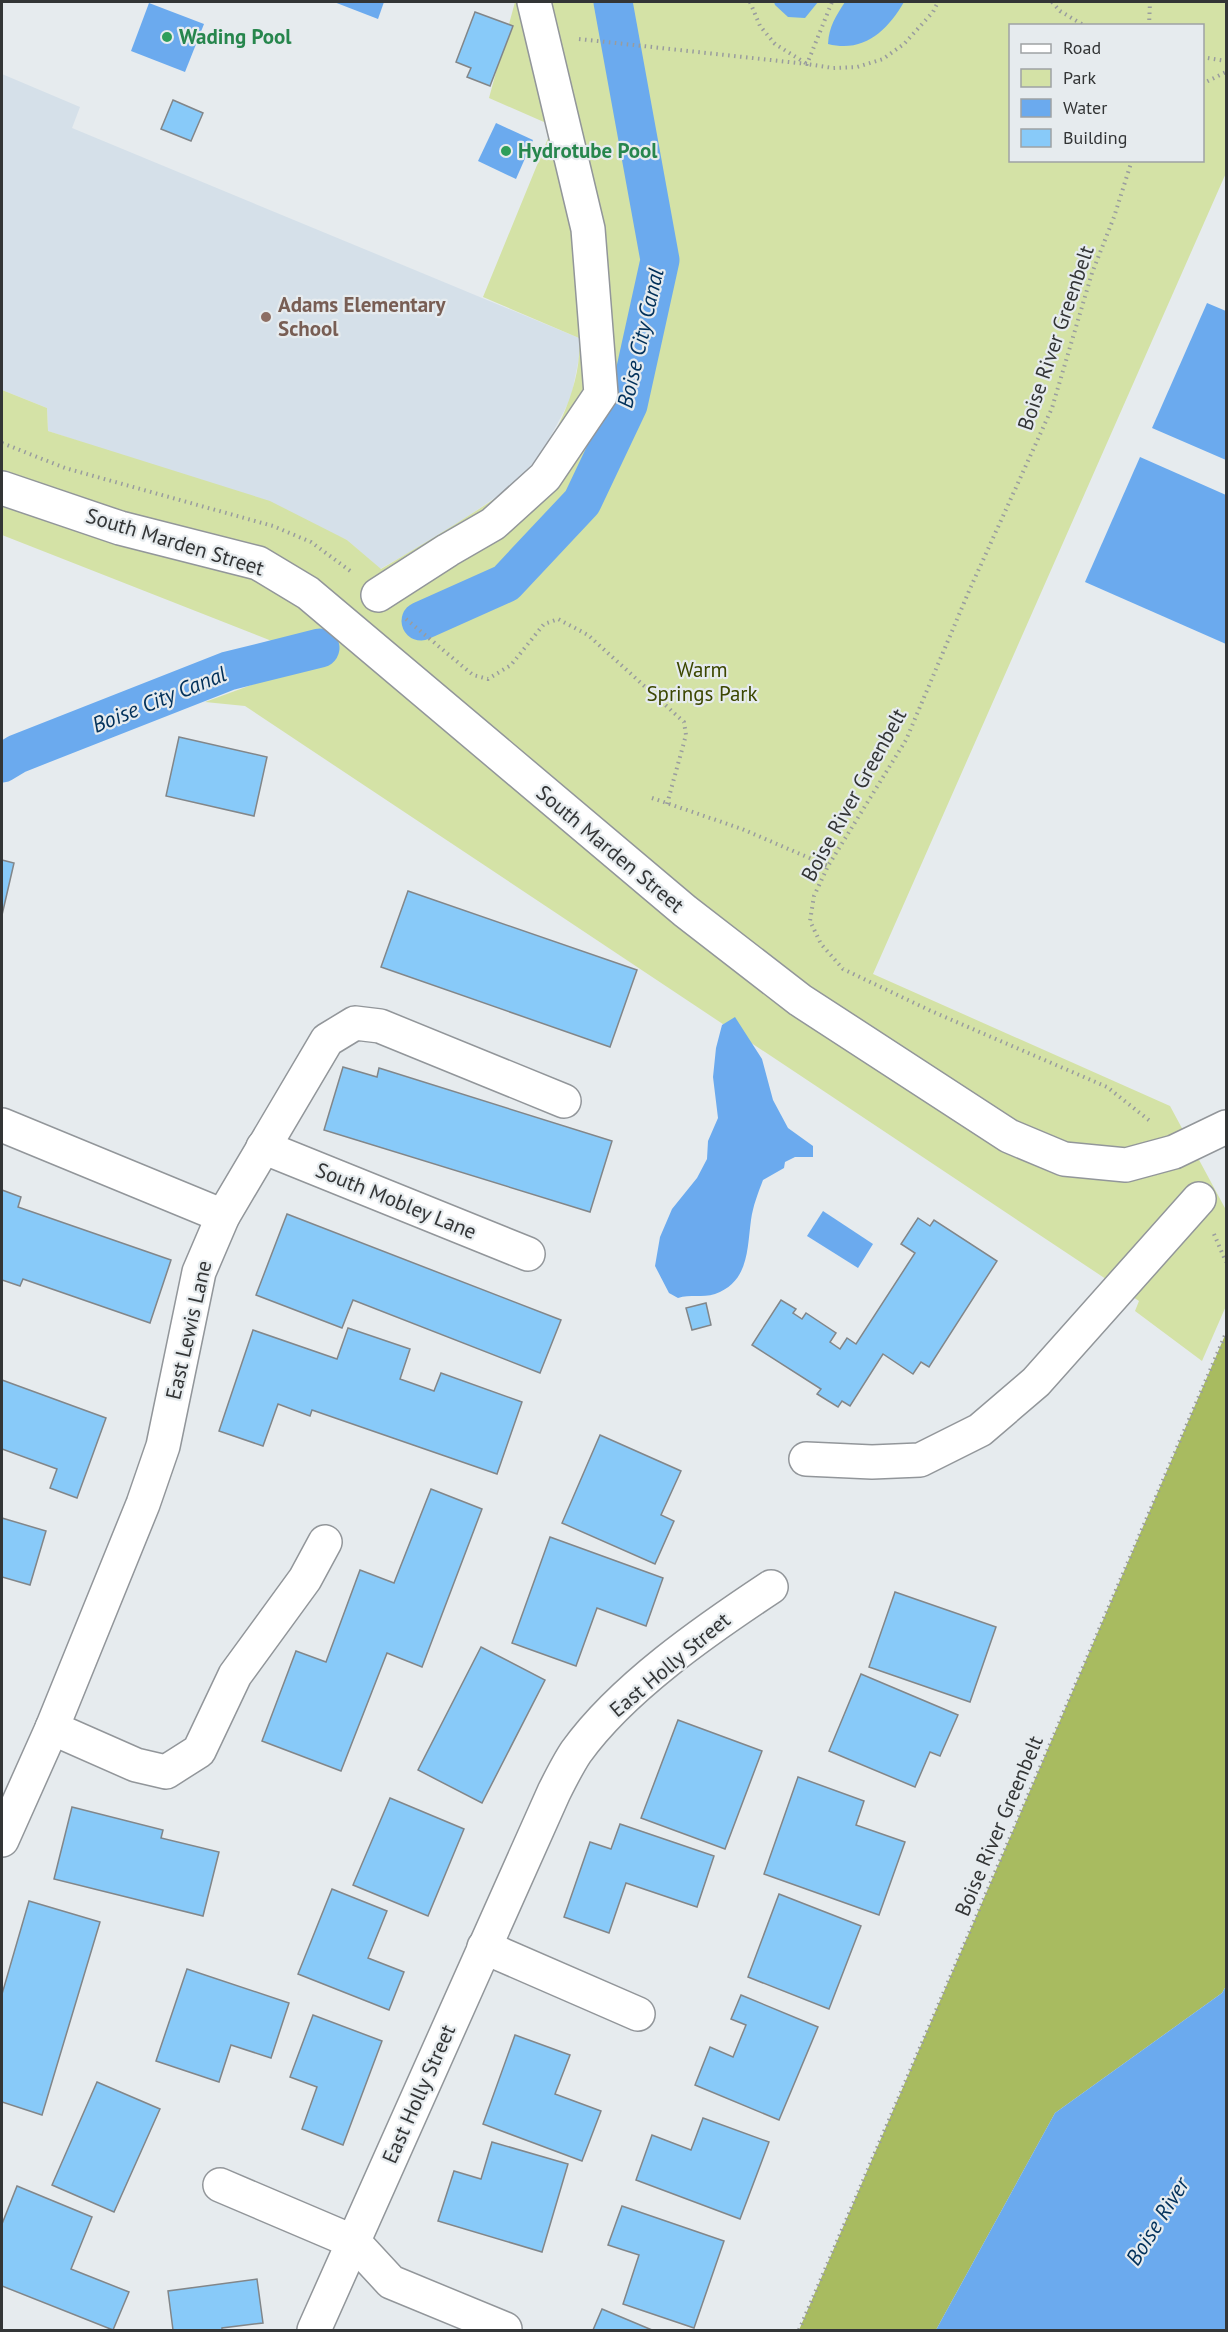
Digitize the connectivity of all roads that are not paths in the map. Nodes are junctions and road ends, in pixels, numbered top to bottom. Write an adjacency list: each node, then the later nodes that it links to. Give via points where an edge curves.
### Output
1 (534, 2): 3 (street, via 588,229 601,394 545,477 528,493 493,524)
2 (2, 488): 6 (street, South Marden Street, via 120,528 258,563 309,593 702,925 800,1000 1009,1136 1064,1159 1126,1166 1174,1152)
3 (378, 595)
4 (564, 1101): 7 (street, East Lewis Lane, via 380,1026 355,1023 327,1040)
5 (2, 1125): 9 (street)
6 (1227, 1128)
7 (263, 1147): 9 (street, East Lewis Lane); 10 (street, South Mobley Lane)
8 (1199, 1198): 11 (street, via 1036,1382 980,1430 920,1460)
9 (223, 1216): 14 (street, East Lewis Lane, via 199,1272 163,1446)
10 (528, 1254)
11 (806, 1459)
12 (325, 1542): 14 (street, via 305,1580 236,1675 199,1751 166,1772 136,1765)
13 (771, 1587): 16 (street, East Holly Street, via 660,1668 609,1713 576,1752 554,1791)
14 (52, 1728): 15 (street, East Lewis Lane)
15 (2, 1837)
16 (484, 1947): 17 (street); 19 (street, East Holly Street)
17 (638, 2014)
18 (220, 2185): 19 (street)
19 (354, 2242): 20 (street, via 391,2283); 21 (street, East Holly Street)
20 (505, 2329)
21 (314, 2331)

